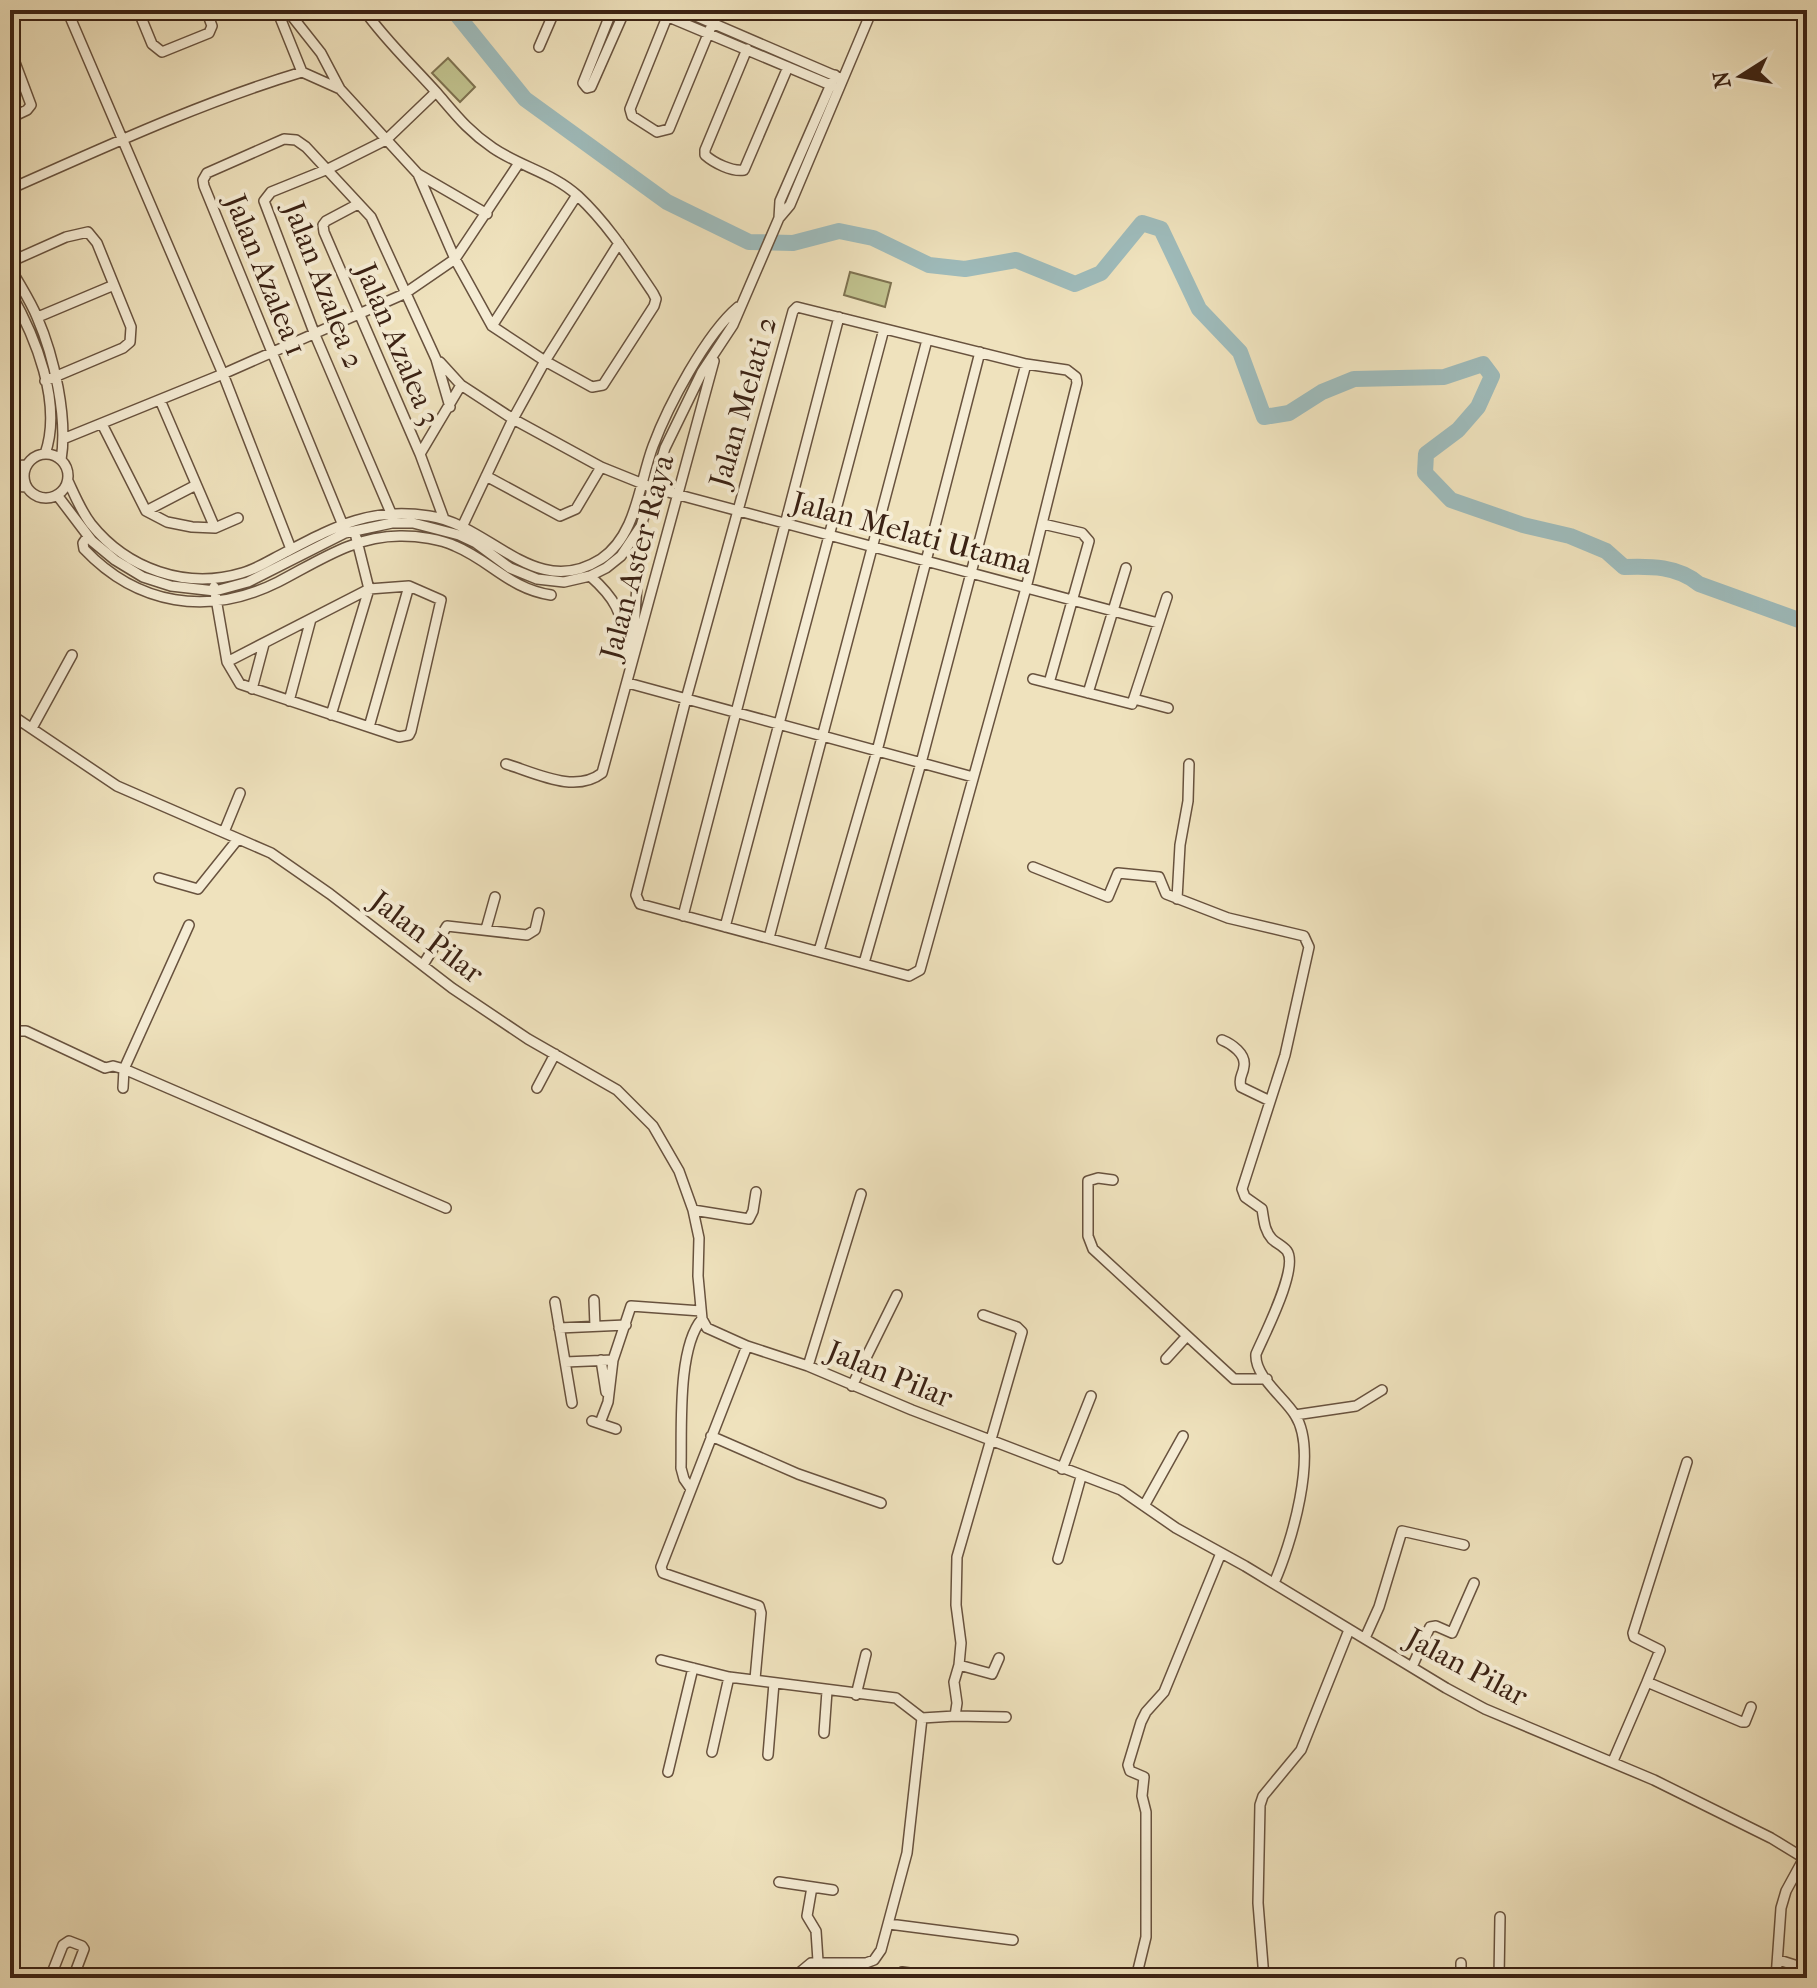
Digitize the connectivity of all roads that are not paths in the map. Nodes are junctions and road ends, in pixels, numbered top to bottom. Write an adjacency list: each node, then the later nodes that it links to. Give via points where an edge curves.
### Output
1 (67, 10): 28 (street)
2 (138, 10): 3 (street, via 152,44 162,52 209,33)
3 (206, 10)
4 (277, 10): 23 (street)
5 (287, 10): 25 (street, via 321,53)
6 (364, 10): 26 (street)
7 (555, 10): 18 (street)
8 (612, 10): 9 (street, via 583,83 587,88)
9 (625, 10): 10 (street)
10 (638, 10)
11 (652, 10): 15 (street)
12 (682, 10): 16 (street)
13 (718, 10): 16 (street)
14 (872, 10): 24 (street)
15 (667, 17): 17 (street); 17 (street, via 630,112 657,132 669,129)
16 (712, 23): 17 (street); 21 (street)
17 (708, 33): 20 (street)
18 (539, 47)
19 (10, 49): 27 (street, via 31,105)
20 (747, 49): 22 (street); 22 (street, via 705,150 723,165 737,171 748,165)
21 (802, 60): 22 (street); 24 (street)
22 (793, 69): 24 (street)
23 (302, 72): 25 (street); 28 (street)
24 (837, 82): 43 (street, via 790,205)
25 (340, 89): 29 (street)
26 (436, 92): 29 (street, Jalan Azalea 2); 30 (street, via 464,127)
27 (10, 118)
28 (123, 139): 33 (street); 57 (street)
29 (386, 140): 31 (street, Jalan Azalea 2); 32 (street)
30 (519, 163): 34 (street); 36 (street)
31 (328, 169): 35 (street); 49 (street, Jalan Azalea 2, via 271,192 264,201); 52 (street, Jalan Azalea 1, via 290,138 207,173 203,180)
32 (418, 174): 36 (street); 38 (street)
33 (10, 189)
34 (577, 195): 37 (street); 47 (street)
35 (358, 204): 42 (street, via 374,224); 44 (street, Jalan Azalea 3, via 323,225)
36 (487, 214): 38 (street)
37 (619, 243): 55 (street); 55 (street, via 656,299 654,306 600,387)
38 (455, 259): 42 (street); 47 (street)
39 (10, 265): 40 (street, via 88,232); 45 (street)
40 (114, 285): 45 (street); 58 (street, via 131,327 130,342)
41 (10, 292): 58 (street)
42 (404, 294): 44 (street); 54 (street)
43 (738, 307): 53 (street, Jalan Aster Raya); 73 (street, Jalan Aster Raya, via 723,320 674,401)
44 (358, 315): 49 (street); 66 (street, Jalan Azalea 3)
45 (38, 317): 58 (street)
46 (839, 317): 48 (street); 81 (street, Jalan Melati 2, via 797,307 793,311); 86 (street)
47 (492, 326): 55 (street)
48 (884, 329): 50 (street); 92 (street)
49 (315, 335): 52 (street); 82 (street, Jalan Azalea 2)
50 (927, 340): 51 (street); 95 (street)
51 (980, 352): 56 (street); 97 (street)
52 (271, 353): 57 (street); 85 (street, Jalan Azalea 1)
53 (716, 354): 77 (street, Jalan Aster Raya, via 665,448); 79 (street, Jalan Aster Raya)
54 (436, 359): 59 (street, Jalan Melati Utama); 61 (street)
55 (545, 361): 62 (street)
56 (1026, 364): 87 (street, via 1067,370 1077,383); 99 (street)
57 (223, 374): 60 (street); 96 (street)
58 (50, 379): 64 (street); 65 (street)
59 (461, 385): 61 (street); 62 (street, Jalan Melati Utama)
60 (160, 400): 63 (street); 74 (street)
61 (450, 407): 66 (street)
62 (513, 419): 70 (street, Jalan Melati Utama); 71 (street)
63 (102, 424): 64 (street); 80 (street)
64 (63, 439): 67 (street)
65 (45, 454): 67 (street); 68 (street)
66 (420, 454): 84 (street, Jalan Azalea 3)
67 (61, 460): 72 (street)
68 (27, 465): 69 (street); 76 (street)
69 (10, 466)
70 (601, 467): 71 (street, via 576,509 560,516); 73 (street, Jalan Melati Utama)
71 (486, 476): 91 (street)
72 (68, 481): 78 (street); 105 (street, via 93,526 131,560)
73 (642, 483): 77 (street, Jalan Melati Utama); 91 (street, Jalan Aster Raya, via 631,522 618,544 575,570 541,570)
74 (196, 485): 80 (street); 89 (street)
75 (10, 486): 76 (street)
76 (27, 487): 78 (street, via 40,498)
77 (653, 488): 79 (street, Jalan Melati Utama); 88 (street, Jalan Aster Raya)
78 (57, 495): 105 (street, via 88,536 115,560 171,586)
79 (678, 495): 81 (street, Jalan Melati Utama); 114 (street, Jalan Aster Raya)
80 (146, 511): 89 (street, via 180,525)
81 (737, 511): 86 (street, Jalan Melati Utama); 120 (street, Jalan Melati 2)
82 (391, 513): 84 (street); 85 (street)
83 (238, 518): 89 (street)
84 (444, 519): 91 (street)
85 (342, 523): 96 (street)
86 (784, 523): 92 (street, Jalan Melati Utama); 124 (street)
87 (1043, 524): 103 (street); 107 (street, via 1082,533 1089,541)
88 (641, 526): 100 (street, via 621,556); 114 (street)
89 (215, 528)
90 (355, 530): 91 (street, via 405,523); 93 (street); 105 (street, via 259,578)
91 (461, 530): 94 (street); 101 (street, via 510,568)
92 (828, 535): 95 (street, Jalan Melati Utama); 127 (street)
93 (358, 542): 94 (street, via 402,536); 104 (street); 105 (street, via 248,595)
94 (454, 545): 101 (street, via 513,583 548,595)
95 (871, 546): 97 (street, Jalan Melati Utama); 130 (street)
96 (291, 549): 105 (street)
97 (925, 561): 99 (street, Jalan Melati Utama); 131 (street)
98 (1126, 568): 108 (street)
99 (971, 573): 103 (street, Jalan Melati Utama); 132 (street)
100 (590, 576): 101 (street); 114 (street, via 621,613)
101 (546, 581)
102 (409, 586): 104 (street); 128 (street); 128 (street, via 438,596 442,604 409,735)
103 (1026, 588): 107 (street, Jalan Melati Utama); 135 (street)
104 (369, 589): 109 (street); 126 (street)
105 (214, 591): 113 (street)
106 (1167, 597): 110 (street)
107 (1073, 601): 108 (street, Jalan Melati Utama); 117 (street)
108 (1113, 611): 110 (street, Jalan Melati Utama); 119 (street)
109 (311, 619): 111 (street); 121 (street)
110 (1158, 623): 122 (street)
111 (264, 644): 113 (street); 118 (street)
112 (72, 655): 129 (street)
113 (227, 662): 118 (street, via 240,684)
114 (632, 663): 116 (street, Jalan Aster Raya)
115 (1033, 679): 117 (street)
116 (628, 683): 120 (street); 133 (street, Jalan Aster Raya, via 602,773 592,780 576,784)
117 (1049, 683): 119 (street)
118 (252, 689): 121 (street)
119 (1088, 693): 122 (street)
120 (686, 699): 124 (street); 144 (street, Jalan Melati 2, via 636,895 640,904)
121 (289, 701): 126 (street)
122 (1133, 701): 123 (street)
123 (1168, 708)
124 (734, 712): 127 (street); 144 (street)
125 (10, 714): 129 (street, Jalan Pilar)
126 (331, 715): 128 (street)
127 (777, 724): 130 (street); 146 (street)
128 (369, 727)
129 (32, 728): 137 (street, Jalan Pilar, via 117,786)
130 (821, 736): 131 (street); 148 (street)
131 (877, 751): 132 (street); 149 (street)
132 (921, 763): 135 (street); 150 (street)
133 (506, 764)
134 (1189, 764): 142 (street)
135 (973, 777): 150 (street, via 920,970 909,976)
136 (240, 793): 137 (street)
137 (224, 832): 138 (street, Jalan Pilar)
138 (238, 839): 140 (street, via 198,889); 151 (street, Jalan Pilar, via 271,853)
139 (1033, 867): 142 (street, via 1108,897 1118,873 1159,877 1164,893)
140 (159, 878)
141 (495, 897): 147 (street)
142 (1177, 899): 158 (street, via 1308,941)
143 (539, 913): 147 (street, via 535,930 527,935)
144 (683, 916): 146 (street)
145 (189, 925): 155 (street)
146 (725, 927): 148 (street)
147 (486, 929): 151 (street, via 447,926)
148 (769, 938): 149 (street)
149 (819, 951): 150 (street)
150 (864, 963)
151 (423, 965): 154 (street, Jalan Pilar)
152 (10, 1031): 155 (street, via 26,1031 105,1068)
153 (1222, 1040): 158 (street, via 1244,1061 1241,1087)
154 (555, 1054): 157 (street); 163 (street, Jalan Pilar, via 617,1090 653,1126 679,1171)
155 (124, 1069): 156 (street); 162 (street)
156 (123, 1088)
157 (537, 1088)
158 (1270, 1101): 179 (street, via 1242,1189 1262,1209 1265,1229 1289,1258 1282,1295 1256,1354)
159 (1113, 1180): 172 (street, via 1088,1181 1089,1244)
160 (756, 1192): 163 (street, via 749,1219)
161 (861, 1194): 178 (street)
162 (446, 1208)
163 (693, 1210): 167 (street, Jalan Pilar)
164 (897, 1295): 180 (street)
165 (594, 1300): 170 (street)
166 (555, 1302): 171 (street)
167 (701, 1315): 169 (street, via 631,1306); 173 (street, Jalan Pilar, via 707,1328); 193 (street, via 692,1330 682,1397 681,1468)
168 (983, 1315): 189 (street, via 1022,1332)
169 (626, 1325): 170 (street); 176 (street)
170 (595, 1326): 171 (street)
171 (559, 1328): 177 (street)
172 (1186, 1337): 174 (street); 179 (street, via 1234,1379)
173 (747, 1346): 178 (street, Jalan Pilar); 187 (street)
174 (1166, 1359)
175 (601, 1360): 176 (street); 177 (street); 183 (street)
176 (613, 1360): 183 (street)
177 (565, 1362): 184 (street)
178 (808, 1366): 180 (street, Jalan Pilar)
179 (1267, 1379): 185 (street)
180 (852, 1386): 189 (street, Jalan Pilar)
181 (1382, 1390): 185 (street, via 1356,1406)
182 (1091, 1396): 191 (street)
183 (608, 1402): 186 (street, via 596,1422)
184 (572, 1403)
185 (1295, 1415): 199 (street, via 1303,1437 1300,1502)
186 (616, 1429)
187 (711, 1436): 193 (street); 194 (street)
188 (1183, 1436): 195 (street)
189 (993, 1441): 191 (street, Jalan Pilar); 206 (street, via 957,1557)
190 (1687, 1462): 211 (street, via 1633,1633 1660,1650)
191 (1062, 1469): 192 (street, Jalan Pilar)
192 (1081, 1477): 195 (street, Jalan Pilar, via 1121,1490); 198 (street)
193 (691, 1489): 210 (street, via 661,1570 759,1606)
194 (881, 1503)
195 (1144, 1506): 197 (street, Jalan Pilar)
196 (1464, 1545): 202 (street, via 1402,1531)
197 (1221, 1553): 199 (street, Jalan Pilar); 240 (street, via 1164,1692 1141,1722 1128,1765 1144,1777 1146,1812 1146,1937)
198 (1058, 1559)
199 (1274, 1583): 201 (street, Jalan Pilar)
200 (1474, 1583): 207 (street, via 1452,1633 1430,1627)
201 (1349, 1630): 202 (street, Jalan Pilar); 241 (street, via 1301,1750 1260,1805 1258,1903)
202 (1365, 1638): 207 (street, Jalan Pilar)
203 (866, 1654): 214 (street)
204 (999, 1658): 206 (street, via 992,1674)
205 (661, 1660): 208 (street)
206 (959, 1665): 216 (street)
207 (1412, 1667): 222 (street, Jalan Pilar, via 1485,1709)
208 (693, 1668): 209 (street); 223 (street)
209 (729, 1677): 210 (street); 220 (street)
210 (755, 1679): 212 (street)
211 (1647, 1682): 215 (street, via 1743,1722); 222 (street)
212 (774, 1683): 213 (street); 221 (street)
213 (827, 1691): 214 (street); 219 (street)
214 (856, 1695): 218 (street, via 902,1700)
215 (1751, 1707)
216 (955, 1716): 217 (street); 218 (street)
217 (1006, 1717)
218 (922, 1718): 229 (street, via 907,1853)
219 (824, 1733)
220 (712, 1752)
221 (768, 1755)
222 (1613, 1761): 224 (street, Jalan Pilar)
223 (668, 1772)
224 (1806, 1859): 231 (street, via 1781,1908)
225 (779, 1882): 226 (street)
226 (812, 1887): 227 (street); 232 (street, via 807,1916 816,1931)
227 (833, 1890)
228 (1500, 1917): 243 (street)
229 (889, 1924): 230 (street); 232 (street, via 881,1950 870,1962)
230 (1013, 1940)
231 (1779, 1960): 234 (street); 244 (street)
232 (818, 1961): 238 (street)
233 (1461, 1963): 242 (street)
234 (1807, 1969)
235 (902, 1972): 239 (street)
236 (50, 1978): 237 (street, via 69,1941 84,1949)
237 (73, 1978)
238 (793, 1978)
239 (947, 1978)
240 (1136, 1978)
241 (1264, 1978)
242 (1461, 1978)
243 (1499, 1978)
244 (1776, 1978)

